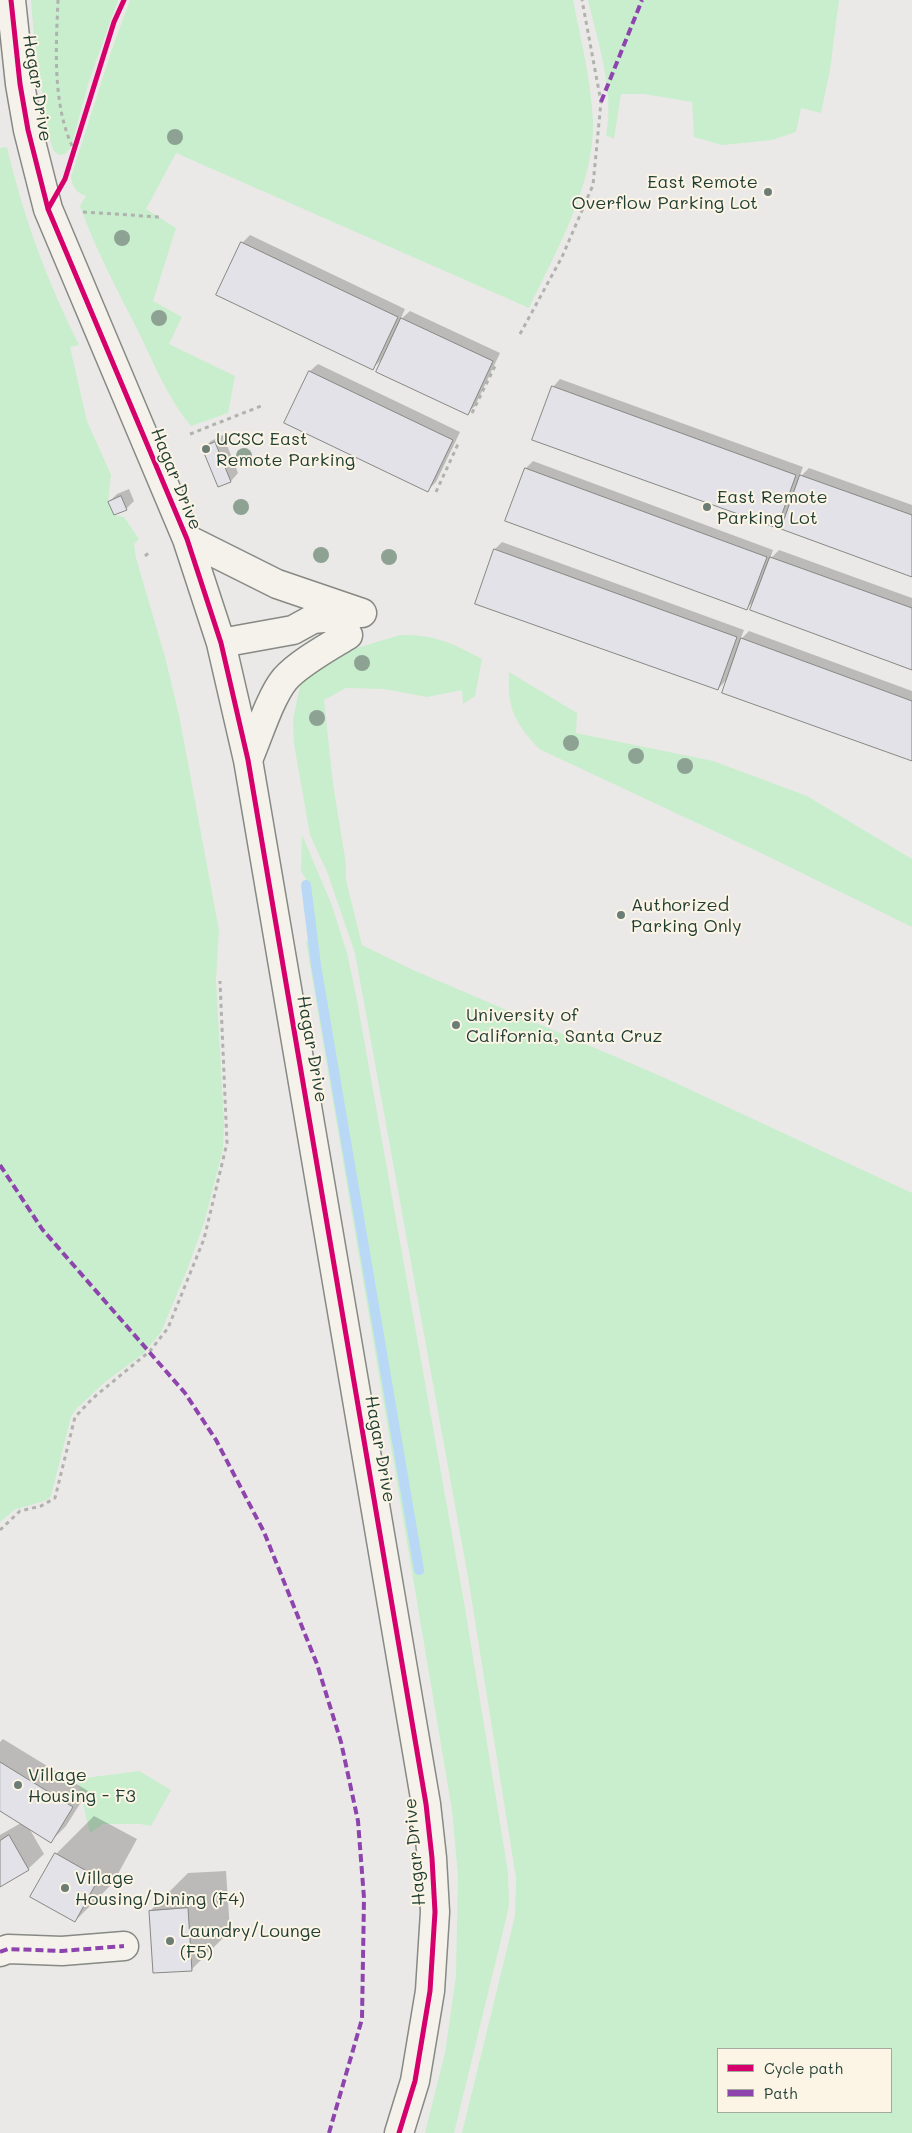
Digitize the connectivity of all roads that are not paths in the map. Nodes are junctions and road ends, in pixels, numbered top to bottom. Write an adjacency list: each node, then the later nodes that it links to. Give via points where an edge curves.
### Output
1 (11, 0): 2 (main road, Hagar Drive, via 28,130 48,209)
2 (187, 539): 3 (main road); 4 (main road, Hagar Drive)
3 (355, 624): 4 (main road, via 313,619 293,630); 5 (main road, via 285,678)
4 (221, 643): 5 (main road, Hagar Drive)
5 (248, 760): 8 (main road, Hagar Drive, via 426,1804 432,1858 435,1912 430,1991 415,2081)
6 (124, 1946): 7 (main road, via 62,1952 8,1949)
7 (0, 1952)
8 (399, 2133)

